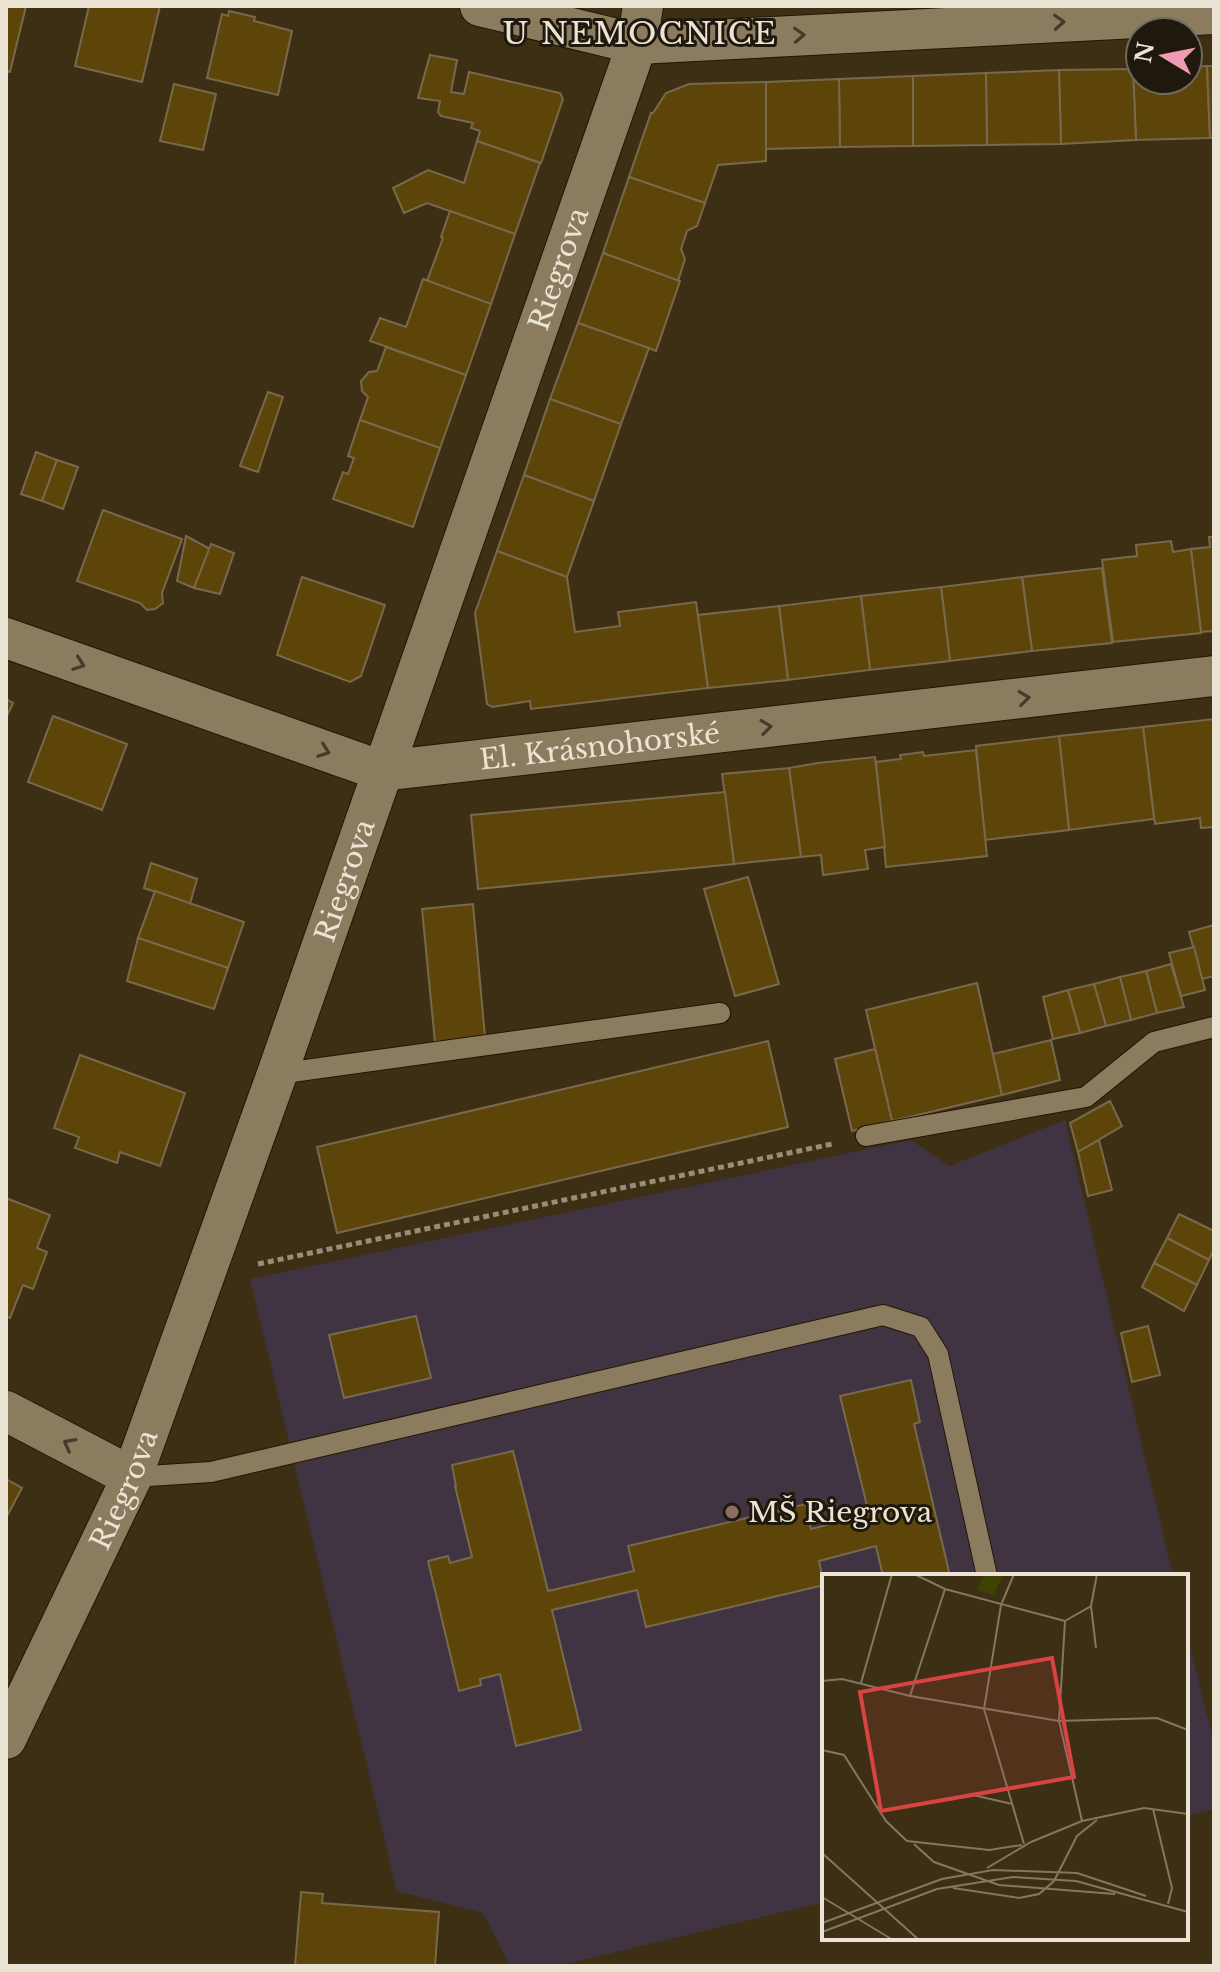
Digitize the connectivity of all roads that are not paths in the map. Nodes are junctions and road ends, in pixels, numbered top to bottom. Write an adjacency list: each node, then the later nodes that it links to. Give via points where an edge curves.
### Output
1 (480, 6): 3 (street)
2 (1214, 14): 3 (street, one-way to 2)
3 (640, 25): 6 (street, Riegrova)
4 (6, 638): 6 (street, El. Krásnohorské, one-way to 6)
5 (1214, 676): 6 (street, El. Krásnohorské, one-way to 5)
6 (382, 771): 9 (street, Riegrova)
7 (720, 1013): 9 (lane)
8 (1214, 1027): 10 (lane, via 1154,1042 1086,1097)
9 (277, 1074): 12 (street, Riegrova)
10 (866, 1136)
11 (6, 1411): 12 (street, one-way to 11)
12 (132, 1477): 13 (lane, via 211,1472 883,1315 921,1327 938,1354); 14 (street, Riegrova)
13 (987, 1574)
14 (6, 1739)

